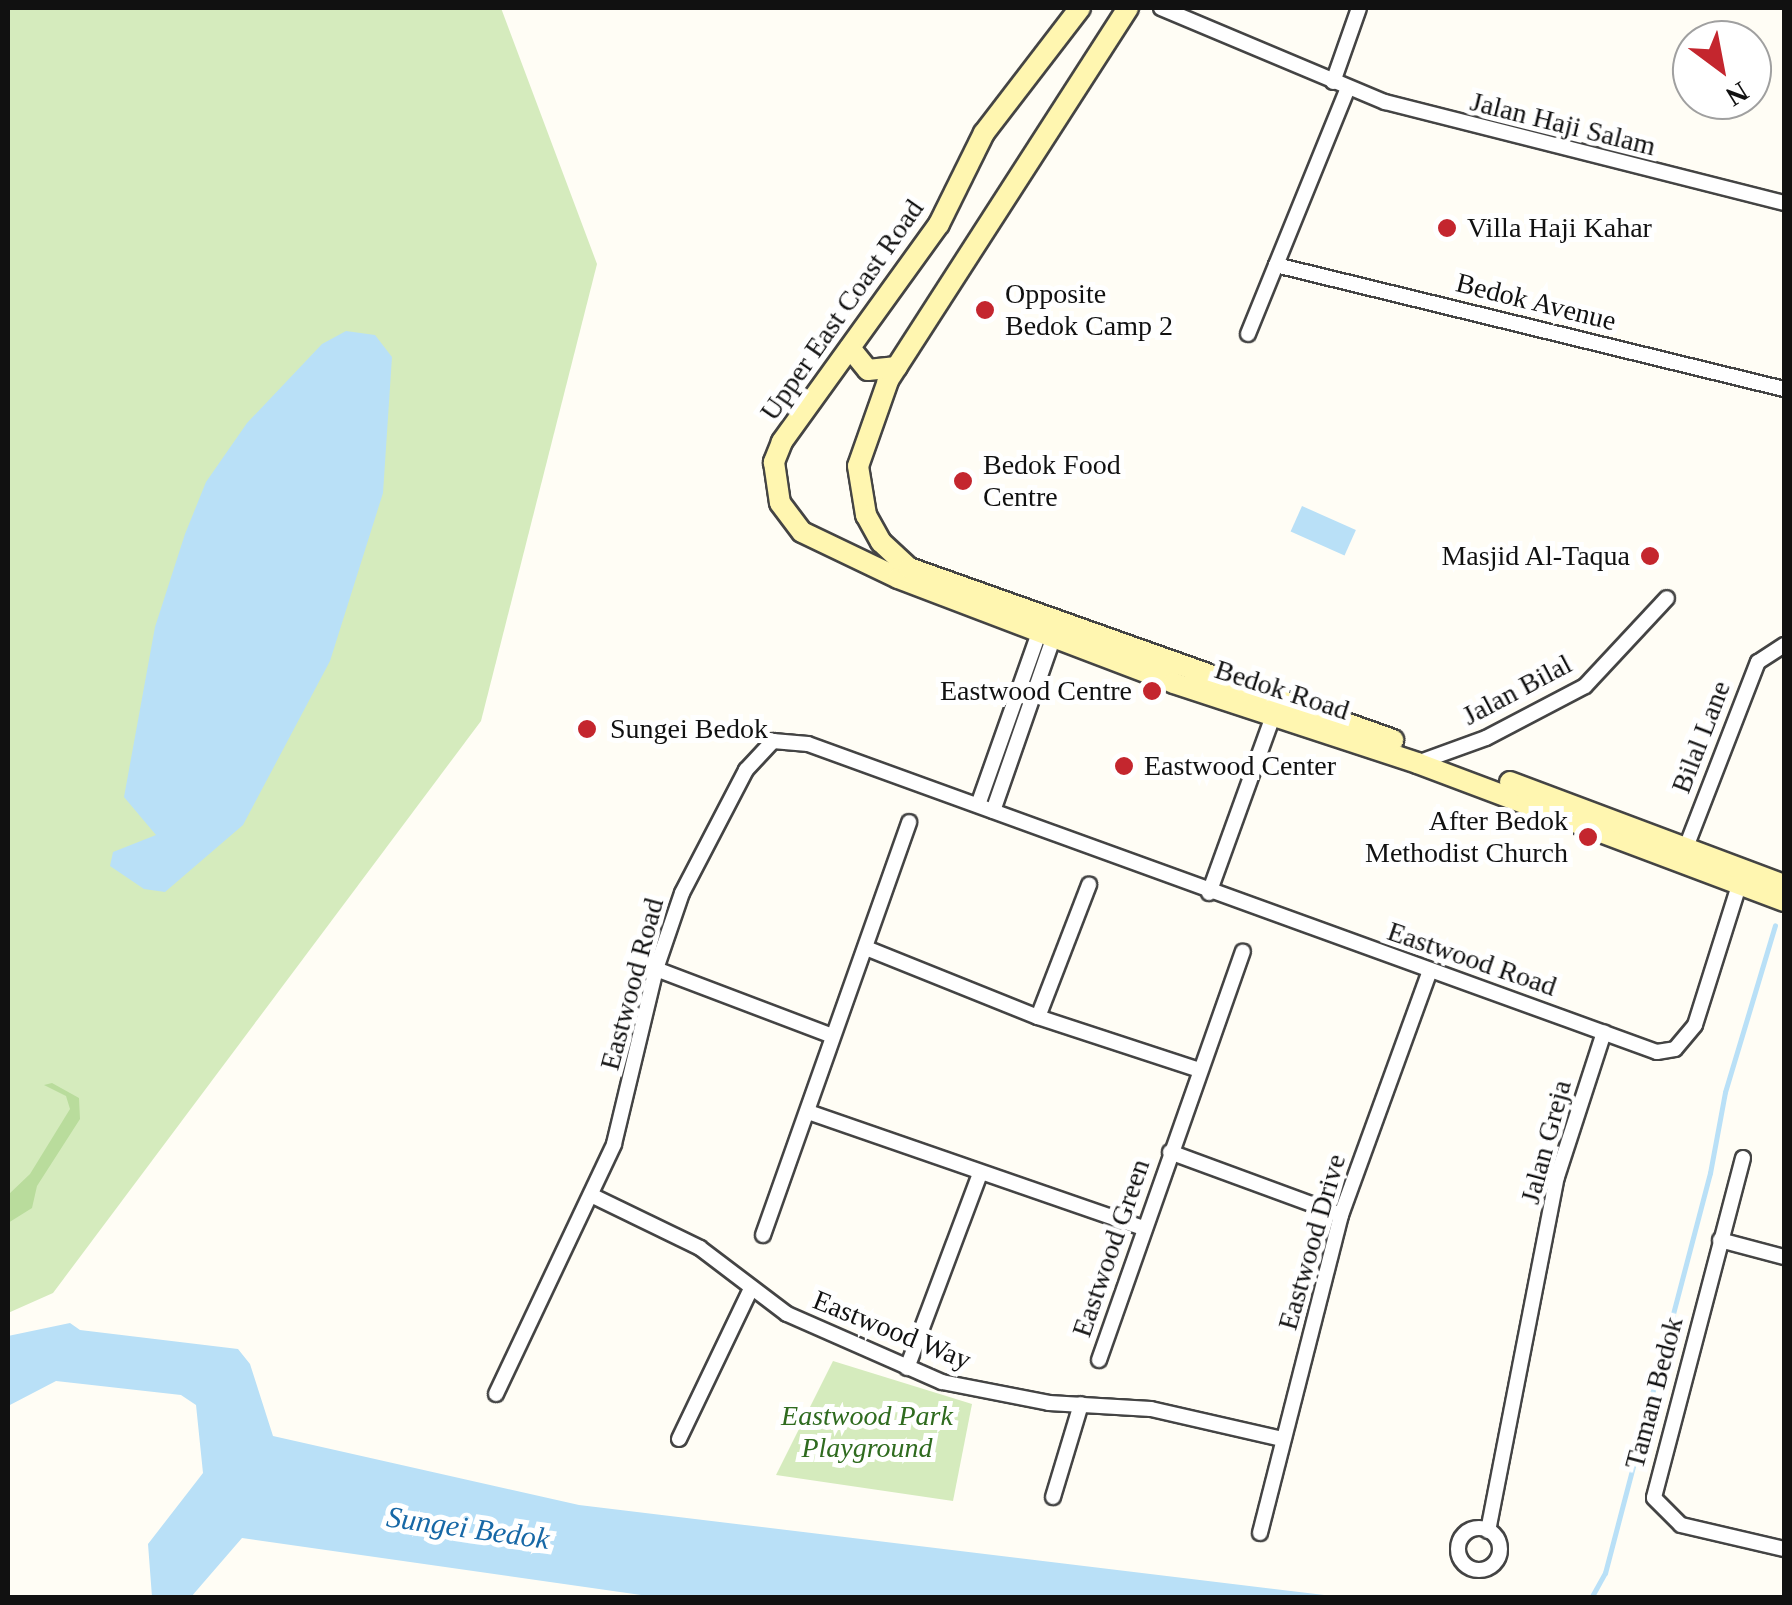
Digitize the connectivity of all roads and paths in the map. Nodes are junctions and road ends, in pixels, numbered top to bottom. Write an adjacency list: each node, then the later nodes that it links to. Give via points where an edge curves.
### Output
1 (1080, 8): 10 (main road, Upper East Coast Road, via 984,133 939,224)
2 (1128, 8): 11 (main road)
3 (1161, 8): 5 (street, Jalan Haji Salam)
4 (1359, 8): 5 (street)
5 (1333, 82): 6 (street, Jalan Haji Salam)
6 (1348, 88): 7 (street, Jalan Haji Salam, via 1565,152); 8 (street)
7 (1784, 203)
8 (1276, 265): 9 (street); 12 (street, Bedok Avenue)
9 (1248, 334)
10 (850, 348): 11 (main road, via 868,370); 13 (main road, Upper East Coast Road, via 780,445 774,462)
11 (897, 367): 15 (main road, Bedok Road, via 858,466 866,515 881,542 909,568)
12 (1784, 388)
13 (780, 503): 15 (main road, Bedok Road, via 802,532 841,555)
14 (1668, 598): 18 (street, Jalan Bilal, via 1586,686)
15 (1049, 626): 17 (main road, Bedok Road); 19 (street)
16 (1784, 646): 21 (street, Bilal Lane, via 1758,662)
17 (1276, 708): 18 (main road, Bedok Road); 25 (street)
18 (1427, 759): 21 (main road, Bedok Road)
19 (985, 808): 25 (street, Eastwood Road); 29 (street, Eastwood Road, via 808,744 773,741 755,755 694,867)
20 (910, 822): 27 (street)
21 (1683, 854): 22 (main road, Bedok Road)
22 (1742, 877): 24 (main road, Bedok Road); 26 (main road, Bedok Road); 32 (street, via 1714,947 1698,1018 1682,1044 1656,1052)
23 (1088, 885): 31 (street)
24 (1784, 885)
25 (1209, 894): 30 (street, Eastwood Road)
26 (1784, 901)
27 (866, 948): 31 (street); 33 (street)
28 (1243, 952): 34 (street, Eastwood Green)
29 (656, 969): 33 (street); 39 (street, Eastwood Road, via 622,1121)
30 (1430, 971): 32 (street, Eastwood Road); 40 (street, Eastwood Drive)
31 (1038, 1017): 34 (street)
32 (1604, 1032): 53 (street, Jalan Greja, via 1557,1178)
33 (830, 1035): 35 (street)
34 (1199, 1070): 36 (street, Eastwood Green)
35 (808, 1112): 38 (street); 42 (street)
36 (1170, 1152): 40 (street, Eastwood Green); 41 (street, Eastwood Green)
37 (1742, 1158): 43 (street, Taman Bedok)
38 (979, 1176): 41 (street); 47 (street)
39 (591, 1195): 45 (street, Eastwood Way, via 656,1222); 48 (street, Eastwood Road)
40 (1341, 1215): 51 (street, Eastwood Drive)
41 (1142, 1228): 46 (street, Eastwood Green)
42 (764, 1236)
43 (1720, 1240): 44 (street); 55 (street, Taman Bedok, via 1654,1498 1680,1525)
44 (1784, 1256)
45 (751, 1289): 47 (street, Eastwood Way, via 787,1314); 50 (street)
46 (1099, 1360)
47 (907, 1368): 49 (street, Eastwood Way, via 1006,1397)
48 (496, 1394)
49 (1081, 1404): 51 (street, Eastwood Way, via 1151,1409); 52 (street)
50 (679, 1439)
51 (1282, 1440): 54 (street, Eastwood Drive)
52 (1052, 1497)
53 (1488, 1530)
54 (1260, 1534)
55 (1784, 1550)

